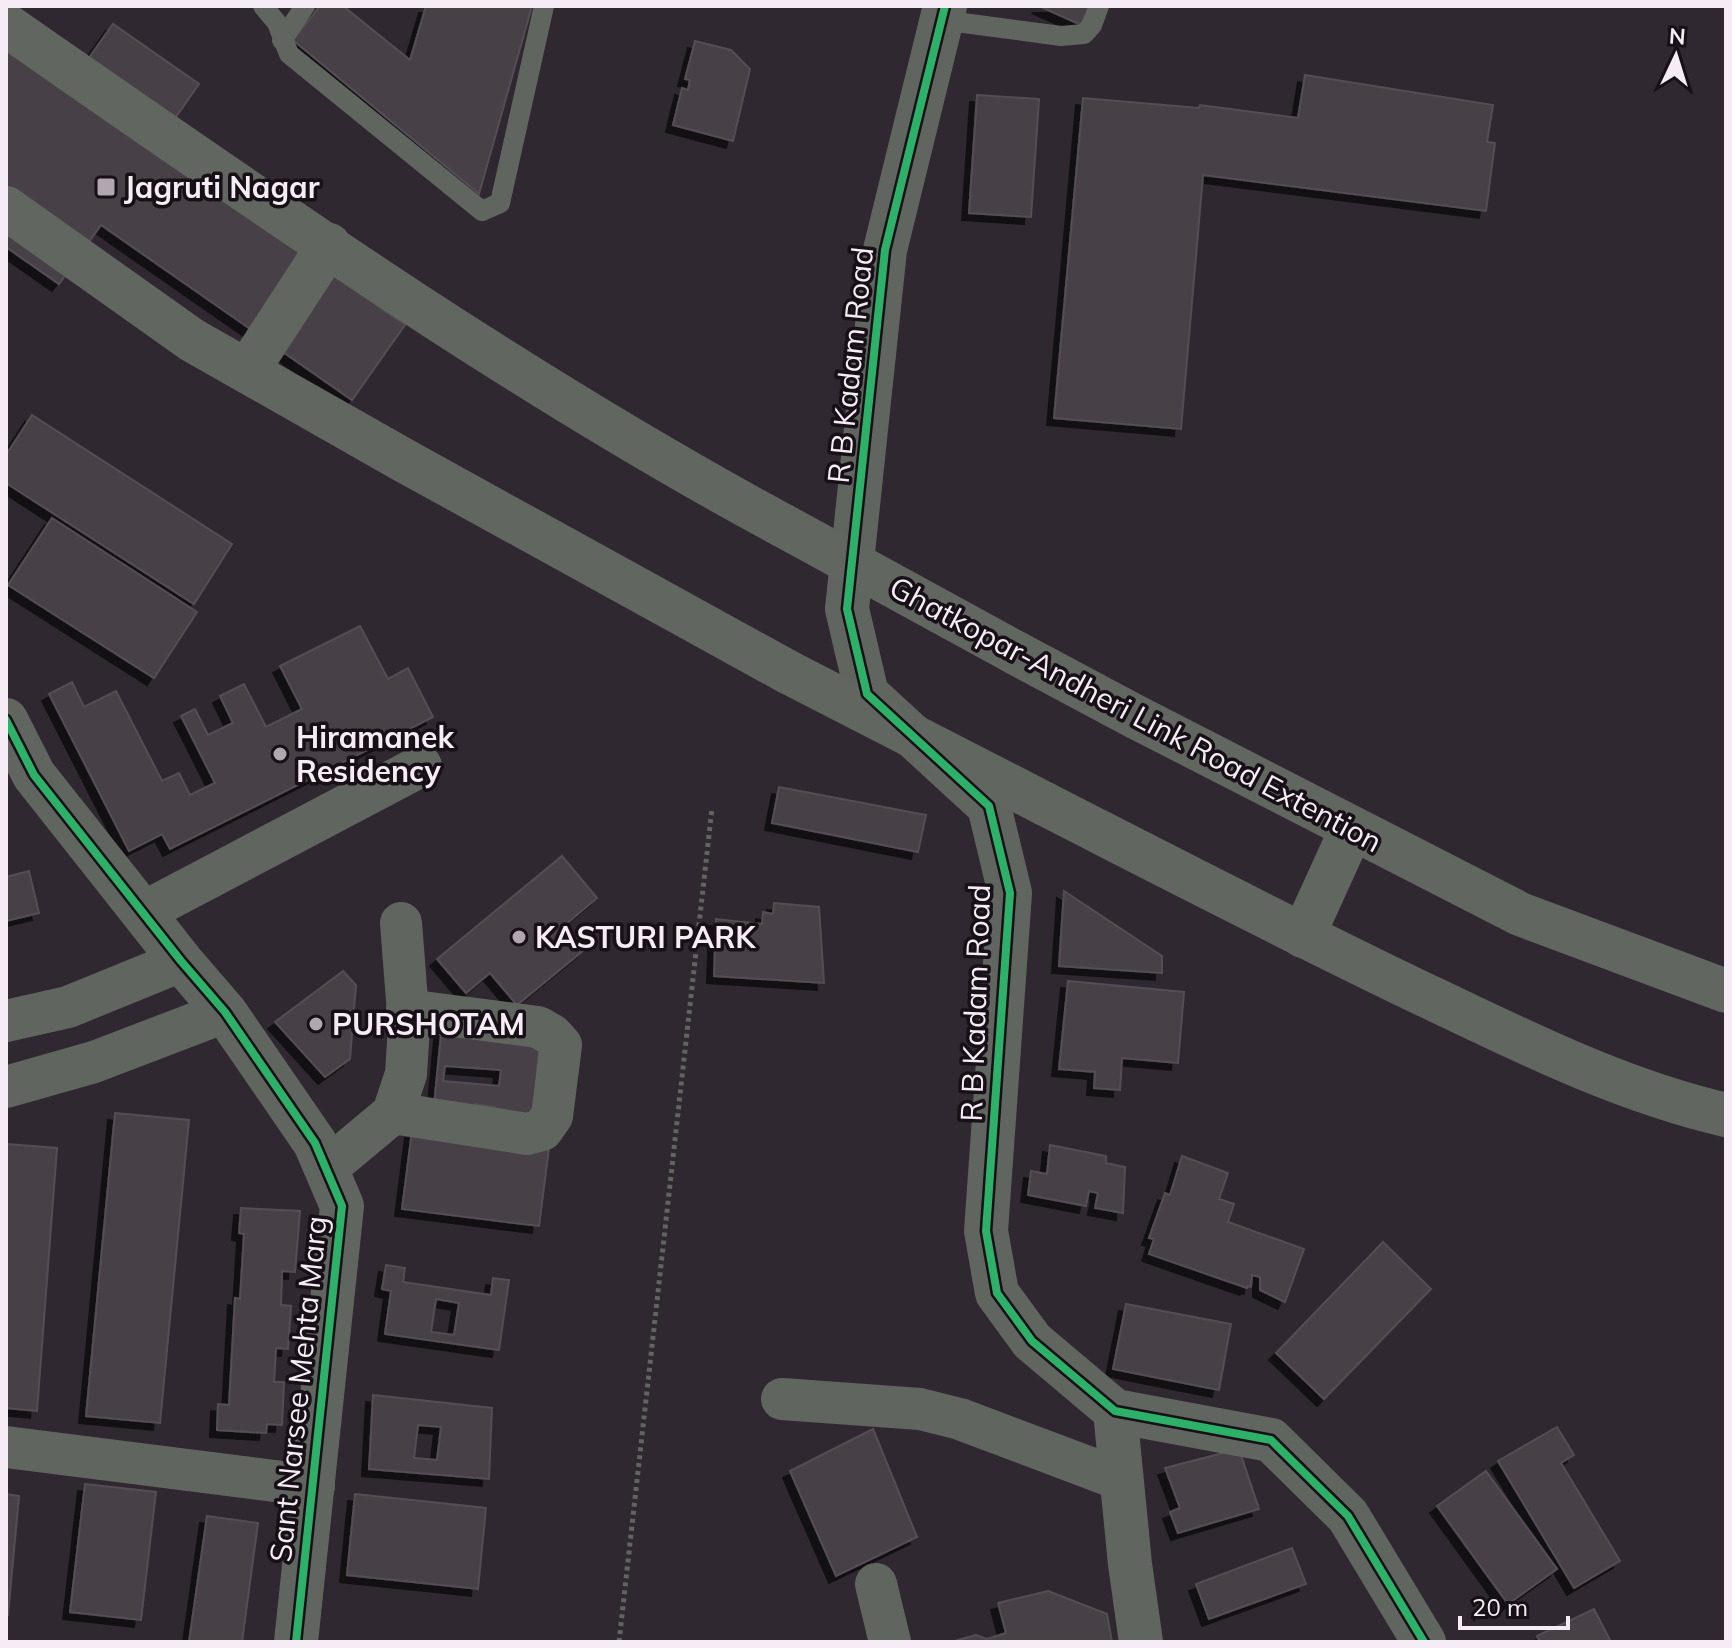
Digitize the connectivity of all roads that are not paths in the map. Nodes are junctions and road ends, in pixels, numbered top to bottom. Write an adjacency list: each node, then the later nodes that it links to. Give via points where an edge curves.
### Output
1 (263, 6): 7 (lane)
2 (305, 6): 7 (lane)
3 (544, 6): 7 (lane, via 500,203 482,211 289,54)
4 (1099, 6): 5 (lane, via 1084,34 1061,36)
5 (943, 13): 27 (street, R B Kadam Road, via 885,250 847,609 867,694 989,806 1010,893 986,1231 997,1293 1032,1341)
6 (6, 25): 9 (main road, Ghatkopar-Andheri Link Road Extention)
7 (282, 40)
8 (6, 208): 10 (main road, via 192,340)
9 (329, 245): 10 (main road); 13 (main road, Ghatkopar-Andheri Link Road Extention, bridge, via 657,457)
10 (247, 371): 16 (main road, bridge, via 788,672)
11 (6, 720): 14 (street, Sant Narsee Mehta Marg, via 34,775)
12 (421, 766): 14 (street)
13 (1352, 828): 16 (main road); 18 (main road, Ghatkopar-Andheri Link Road Extention, via 1520,914)
14 (142, 913): 17 (street, Sant Narsee Mehta Marg)
15 (401, 923): 19 (street)
16 (1303, 936): 24 (main road, via 1538,1049 1679,1104)
17 (181, 961): 20 (street, Sant Narsee Mehta Marg); 21 (street, via 68,1007)
18 (1726, 991)
19 (407, 1010): 23 (street, via 406,1074); 23 (street, via 538,1027 552,1035 561,1045 552,1116 542,1130 527,1134)
20 (225, 1012): 22 (street, via 94,1062); 25 (street, Sant Narsee Mehta Marg, via 315,1143)
21 (6, 1021)
22 (6, 1087)
23 (393, 1113): 25 (street)
24 (1726, 1115)
25 (326, 1169): 30 (street, Sant Narsee Mehta Marg, via 342,1206)
26 (782, 1399): 29 (street, via 920,1409)
27 (1115, 1411): 29 (street); 35 (street, R B Kadam Road, via 1271,1440 1348,1516)
28 (6, 1447): 30 (street)
29 (1122, 1480): 34 (street)
30 (314, 1486): 32 (street, Sant Narsee Mehta Marg)
31 (876, 1584): 33 (street)
32 (296, 1642)
33 (890, 1642)
34 (1141, 1642)
35 (1424, 1642)

